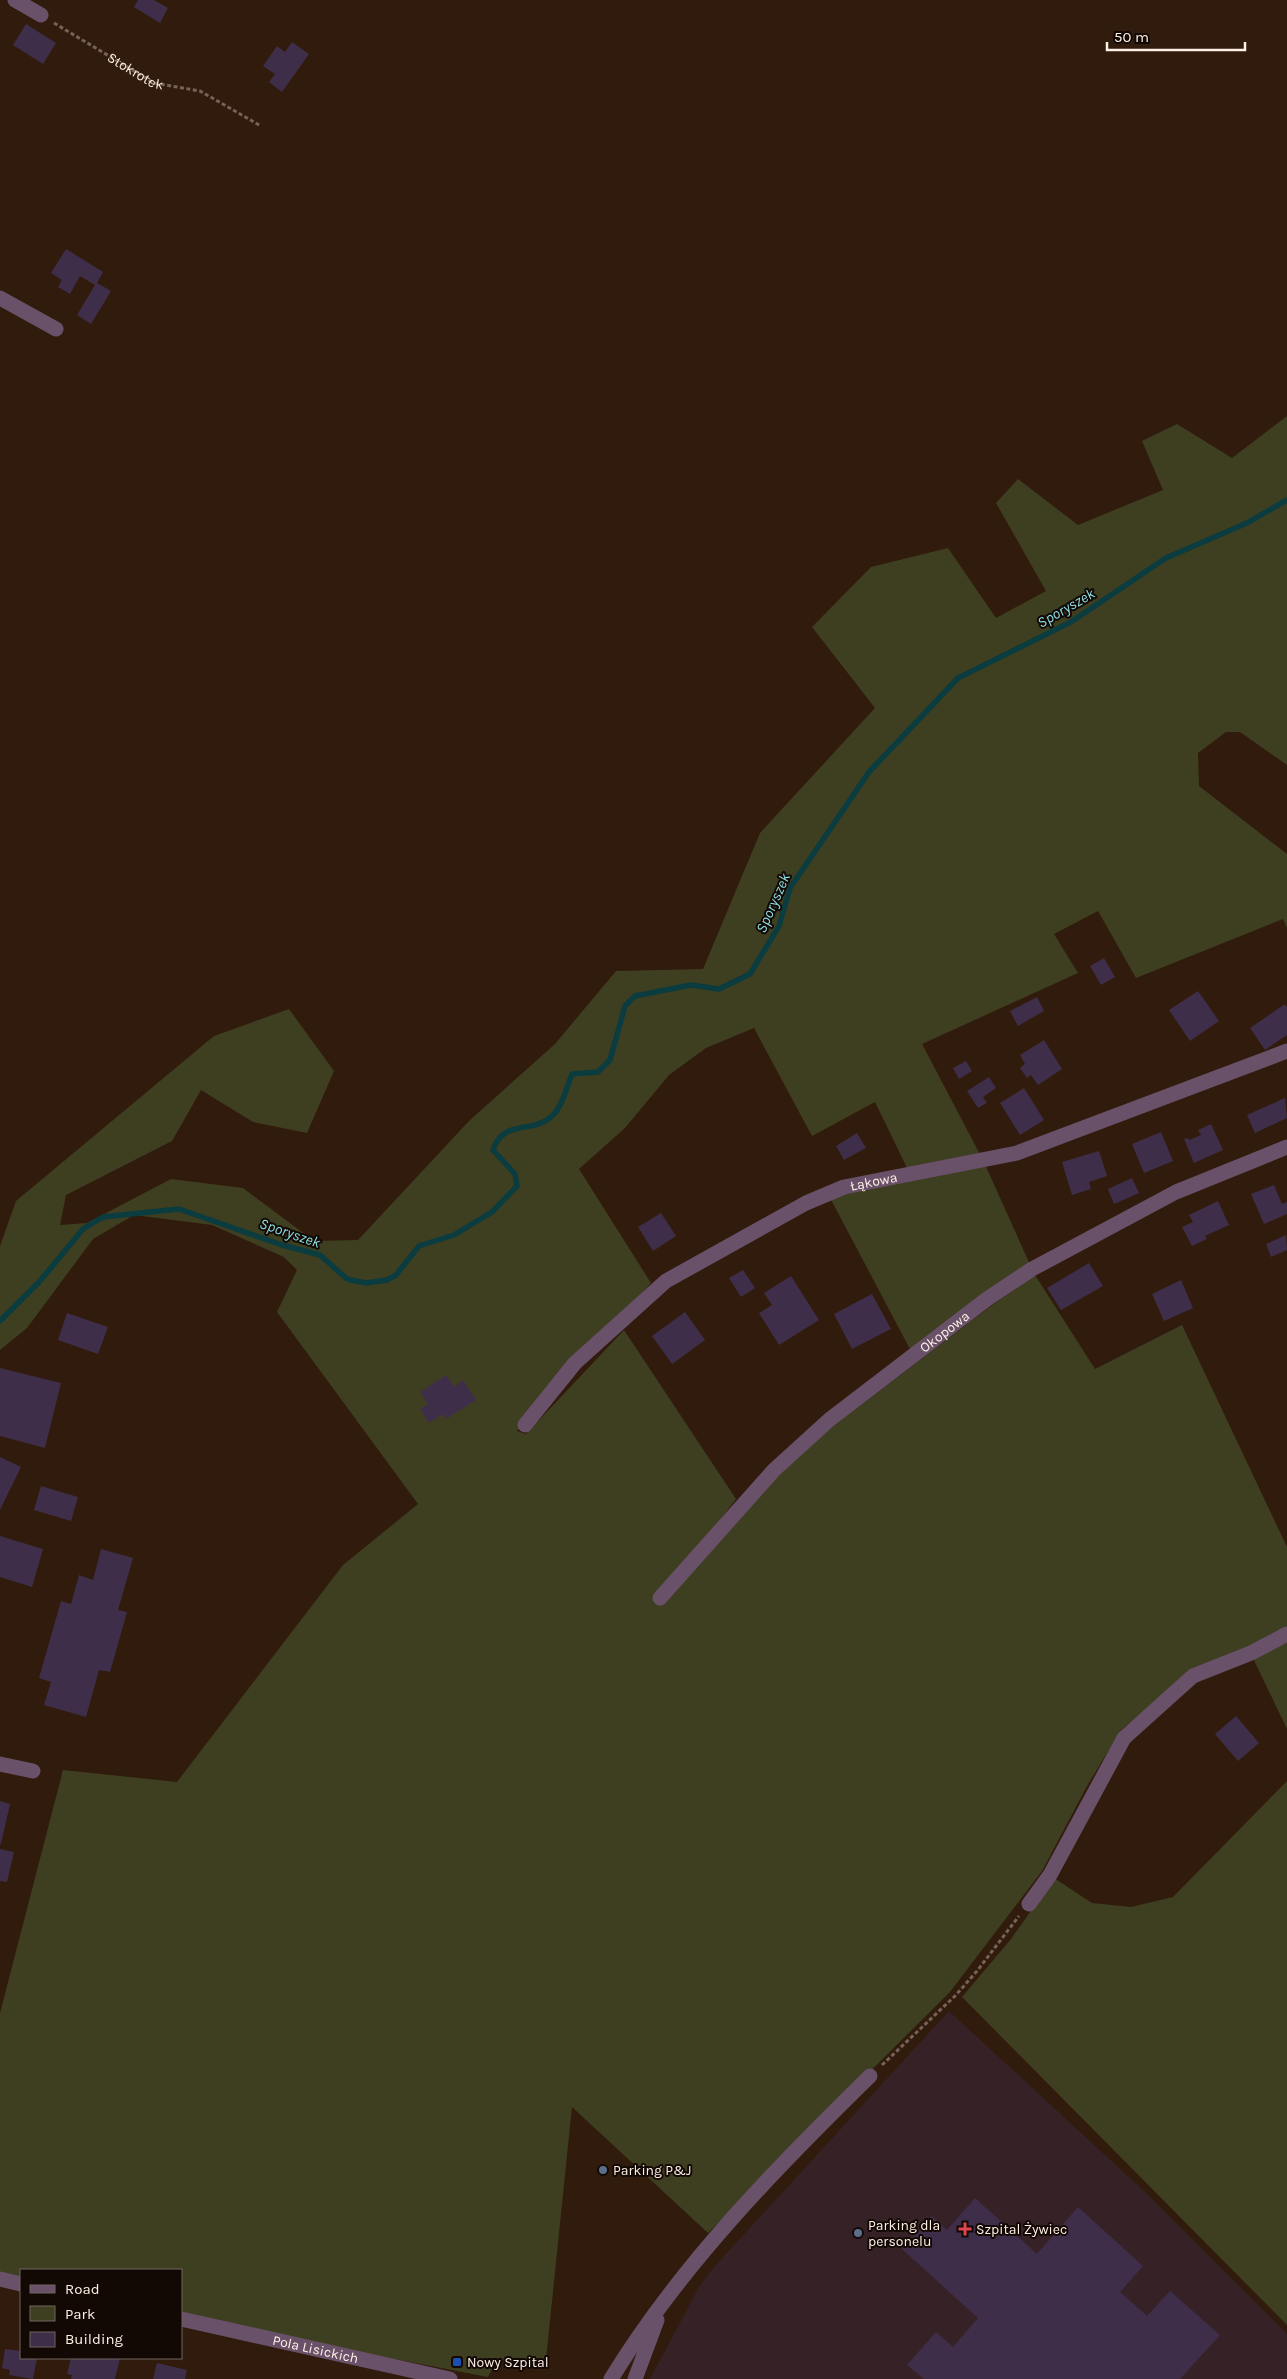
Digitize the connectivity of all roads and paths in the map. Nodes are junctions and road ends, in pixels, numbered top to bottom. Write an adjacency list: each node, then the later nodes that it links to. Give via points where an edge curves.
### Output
1 (15, 0): 2 (street)
2 (41, 15): 3 (path, Stokrotek, via 154,83 200,91)
3 (261, 126)
4 (0, 298): 5 (street)
5 (56, 329)
6 (1287, 1051): 8 (street, Łąkowa, via 1017,1153 844,1187 806,1203 666,1281 575,1363)
7 (1287, 1147): 9 (street, Okopowa, via 1176,1192 1032,1270 987,1299 829,1420 715,1534)
8 (525, 1425)
9 (660, 1598)
10 (1287, 1634): 13 (street, via 1251,1654 1193,1676 1124,1738 1050,1876)
11 (0, 1764): 12 (street)
12 (33, 1771)
13 (1029, 1904): 14 (path, via 955,1996)
14 (870, 2076): 17 (street, via 727,2225)
15 (0, 2279): 16 (street)
16 (20, 2284)
17 (663, 2302): 20 (street); 21 (street)
18 (182, 2319): 19 (street, Pola Lisickich)
19 (450, 2379)
20 (611, 2379)
21 (635, 2379)

